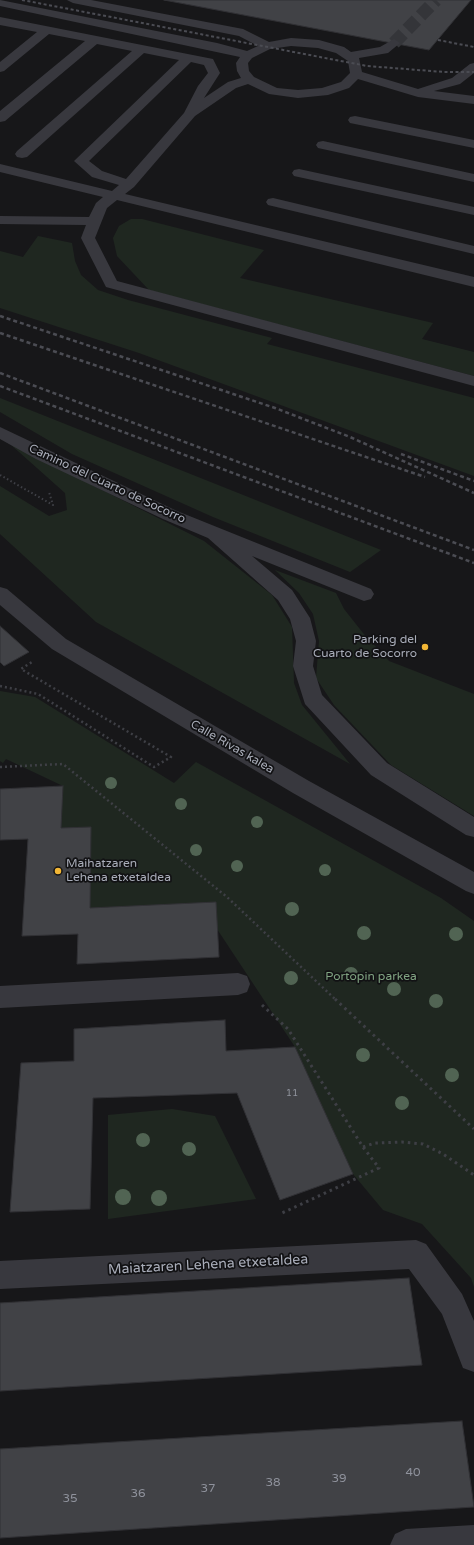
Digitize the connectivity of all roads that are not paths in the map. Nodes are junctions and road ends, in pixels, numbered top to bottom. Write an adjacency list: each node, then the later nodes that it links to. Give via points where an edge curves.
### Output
1 (73, 0): 11 (street, via 243,33)
2 (127, 0): 5 (street)
3 (0, 4): 15 (street, via 217,47)
4 (0, 19): 6 (street); 15 (street)
5 (256, 27)
6 (47, 30): 8 (street); 17 (street)
7 (278, 32): 10 (street)
8 (94, 40): 12 (street); 23 (street)
9 (394, 43): 13 (street, via 384,50)
10 (319, 44): 11 (street, via 291,42); 13 (street, via 340,50)
11 (267, 46): 15 (street)
12 (141, 49): 14 (street); 27 (street)
13 (348, 56): 18 (street, via 354,60)
14 (188, 58): 22 (street, via 209,62 214,73 204,86); 31 (street, via 81,161 97,174)
15 (245, 59): 19 (street, via 243,71)
16 (474, 67): 20 (street, via 456,80)
17 (0, 68)
18 (356, 74): 19 (street, via 345,85 323,92 298,94 274,91); 20 (street)
19 (249, 80): 22 (street, via 232,85)
20 (418, 93): 21 (street)
21 (474, 100)
22 (190, 114): 31 (street)
23 (0, 118)
24 (355, 120): 25 (street)
25 (474, 144)
26 (323, 145): 30 (street)
27 (22, 154)
28 (0, 168): 32 (street)
29 (300, 173): 34 (street)
30 (474, 178)
31 (129, 184): 32 (street)
32 (114, 196): 36 (street, via 101,206); 38 (street)
33 (273, 202): 37 (street)
34 (474, 211)
35 (0, 220): 36 (street)
36 (94, 221): 39 (street, via 88,238 111,284)
37 (474, 250)
38 (474, 282)
39 (474, 381)
40 (0, 432): 41 (street, Camino del Cuarto de Socorro, via 50,459)
41 (215, 534): 43 (street, Camino del Cuarto de Socorro); 44 (street, via 285,595 300,618 306,641 303,666 312,698 379,768)
42 (0, 594): 45 (street, Calle Rivas kalea, via 59,644 301,787)
43 (364, 594)
44 (474, 828)
45 (474, 884)
46 (238, 984): 47 (street)
47 (0, 997)
48 (0, 1275): 49 (street, Maiatzaren Lehena etxetaldea, via 416,1254 452,1304)
49 (474, 1357)
50 (474, 1541): 51 (street)
51 (406, 1545)

